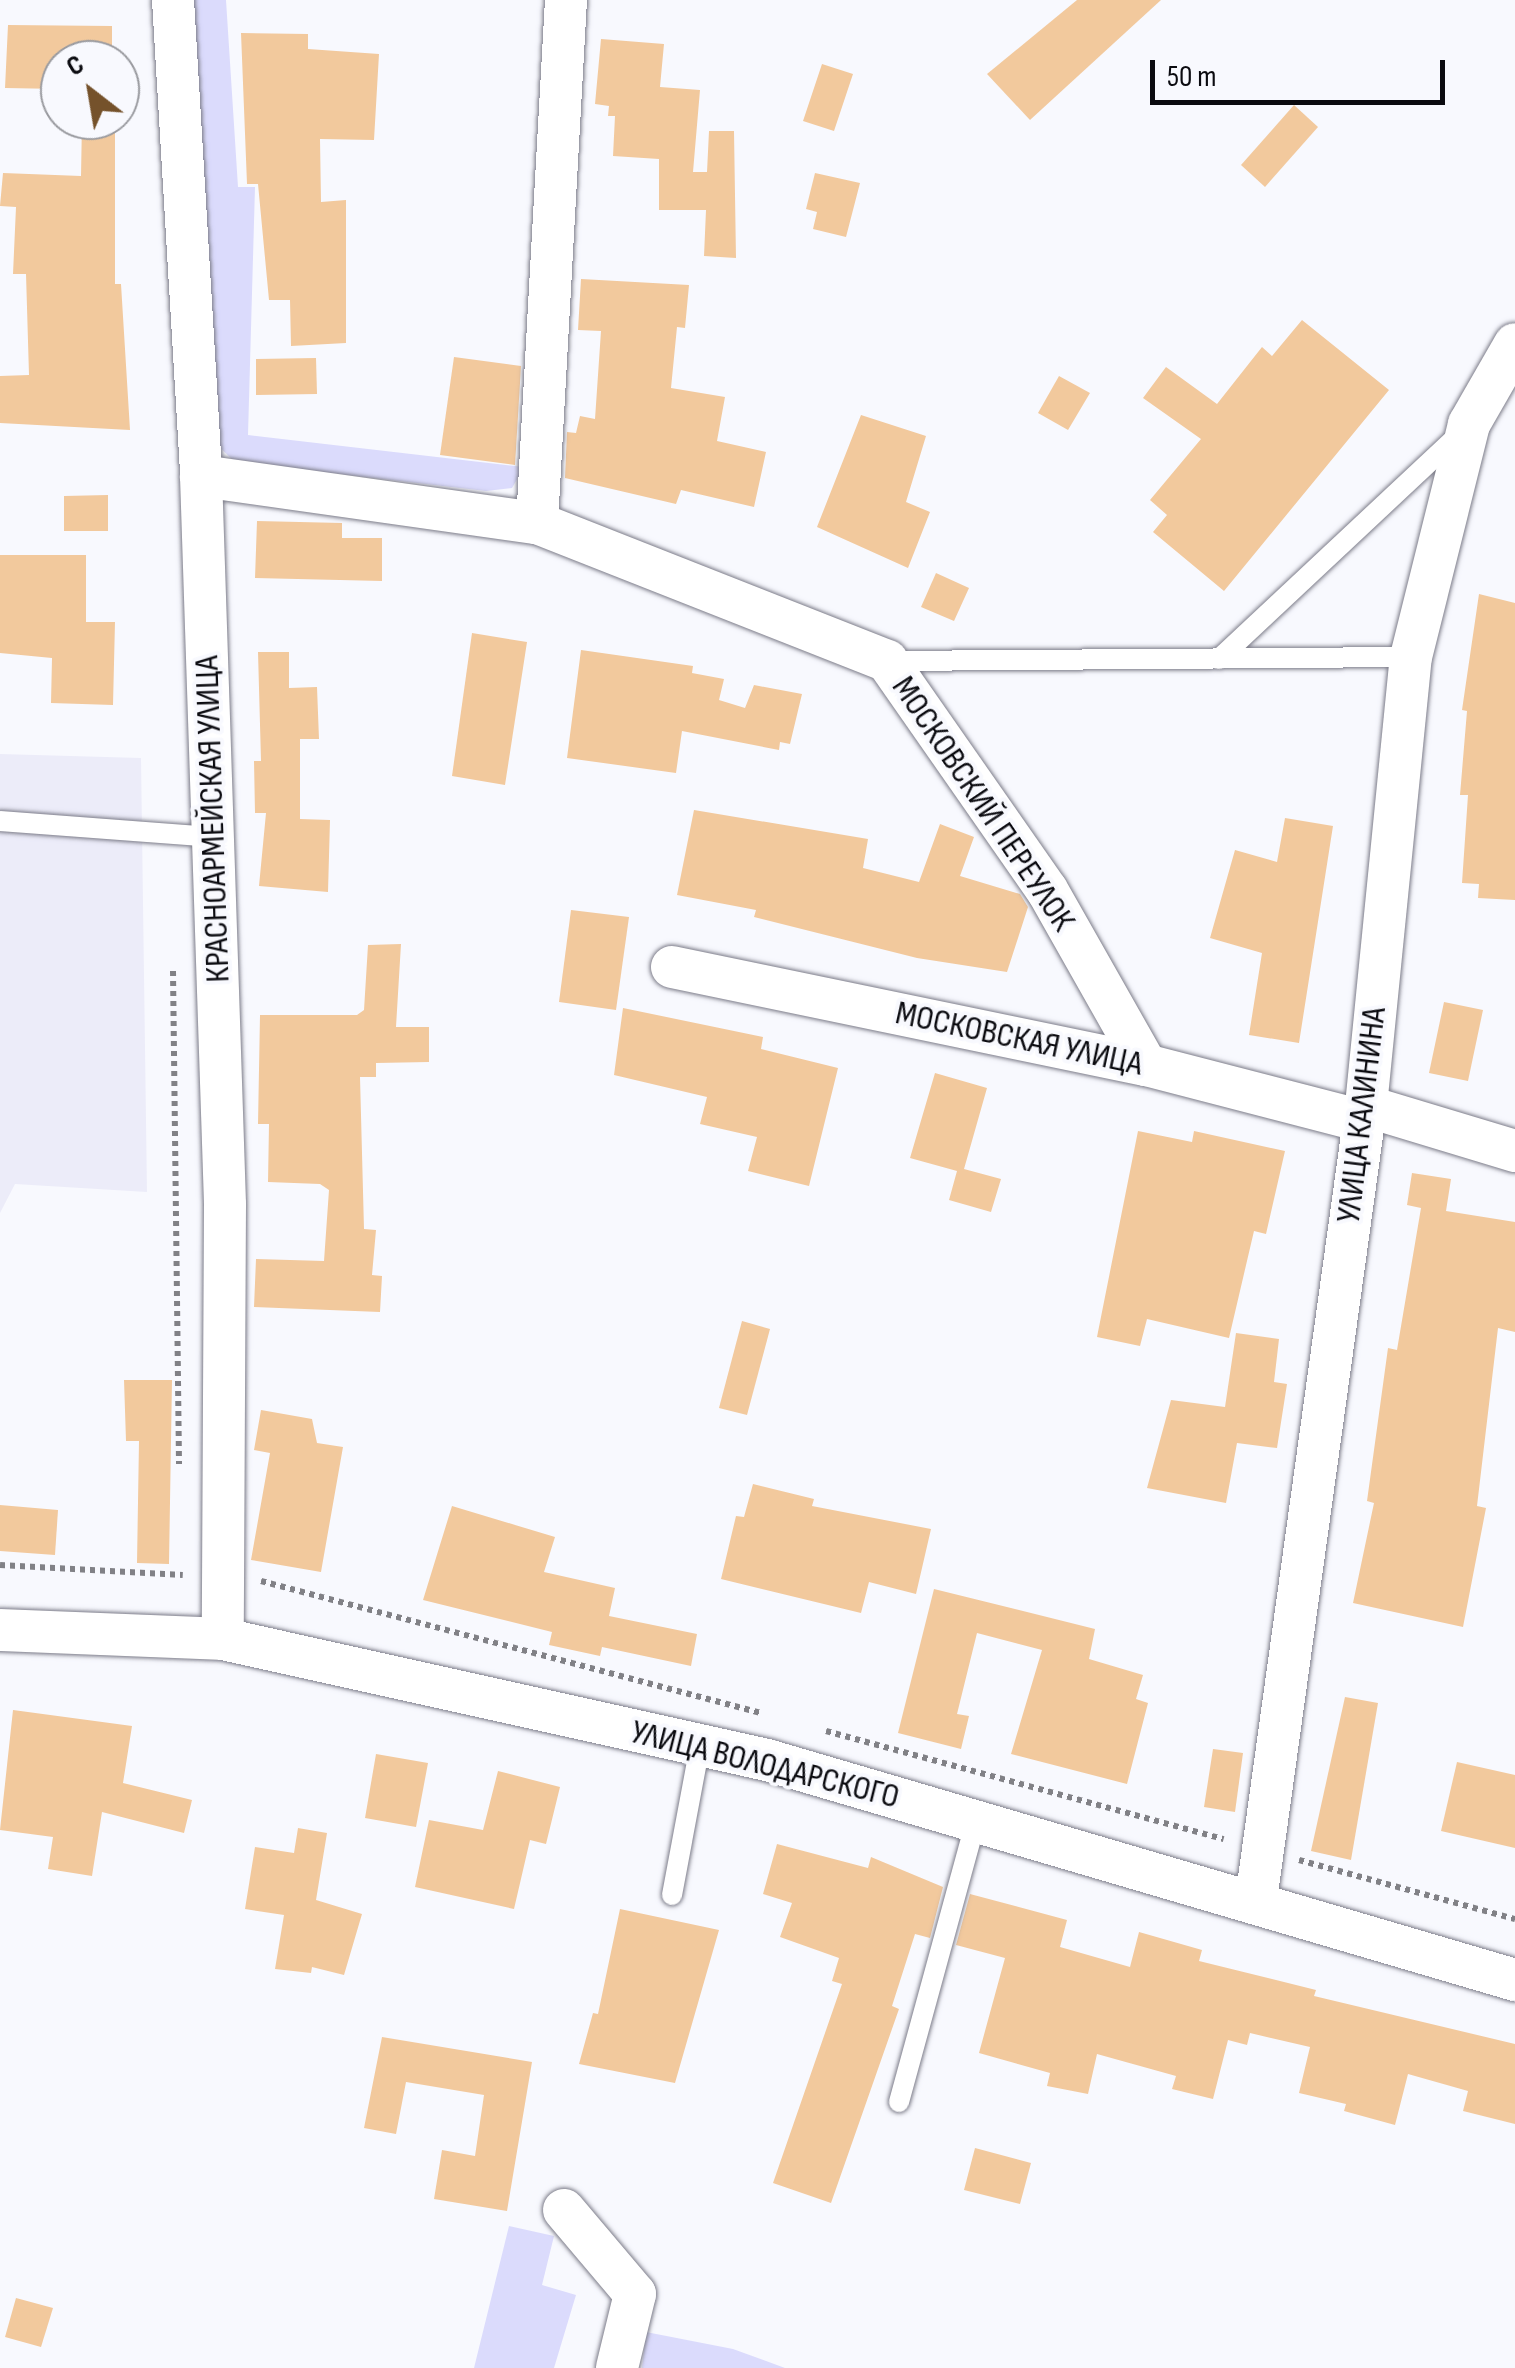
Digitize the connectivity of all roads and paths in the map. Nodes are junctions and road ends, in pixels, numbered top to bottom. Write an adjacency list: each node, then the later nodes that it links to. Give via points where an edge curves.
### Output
1 (174, 0): 5 (street, КРАСНОАРМЕЙСКАЯ УЛИЦА)
2 (566, 0): 6 (street)
3 (1515, 344): 4 (street, УЛИЦА КАЛИНИНА)
4 (1469, 424): 7 (street, УЛИЦА КАЛИНИНА); 8 (lane)
5 (202, 476): 6 (street, МОСКОВСКИЙ ПЕРЕУЛОК); 11 (street, КРАСНОАРМЕЙСКАЯ УЛИЦА)
6 (537, 522): 9 (street, МОСКОВСКИЙ ПЕРЕУЛОК)
7 (1411, 657): 8 (lane); 15 (street, УЛИЦА КАЛИНИНА)
8 (1219, 659): 9 (lane)
9 (887, 662): 14 (street, МОСКОВСКИЙ ПЕРЕУЛОК, via 1047,890)
10 (0, 821): 11 (lane)
11 (214, 837): 21 (street, КРАСНОАРМЕЙСКАЯ УЛИЦА, via 225,1206)
12 (172, 958): 17 (path)
13 (672, 967): 14 (street, МОСКОВСКАЯ УЛИЦА)
14 (1146, 1066): 15 (street, МОСКОВСКАЯ УЛИЦА)
15 (1364, 1114): 16 (street, МОСКОВСКАЯ УЛИЦА); 25 (street, УЛИЦА КАЛИНИНА)
16 (1515, 1151)
17 (179, 1476)
18 (180, 1555): 19 (path)
19 (180, 1575)
20 (0, 1630): 21 (street, УЛИЦА ВОЛОДАРСКОГО)
21 (223, 1639): 22 (street, УЛИЦА ВОЛОДАРСКОГО)
22 (700, 1746): 23 (street, УЛИЦА ВОЛОДАРСКОГО); 24 (lane)
23 (976, 1820): 25 (street, УЛИЦА ВОЛОДАРСКОГО); 27 (lane)
24 (672, 1895)
25 (1256, 1900): 26 (street, УЛИЦА ВОЛОДАРСКОГО)
26 (1515, 1980)
27 (899, 2102)
28 (564, 2210): 29 (street, via 635,2294)
29 (617, 2368)

